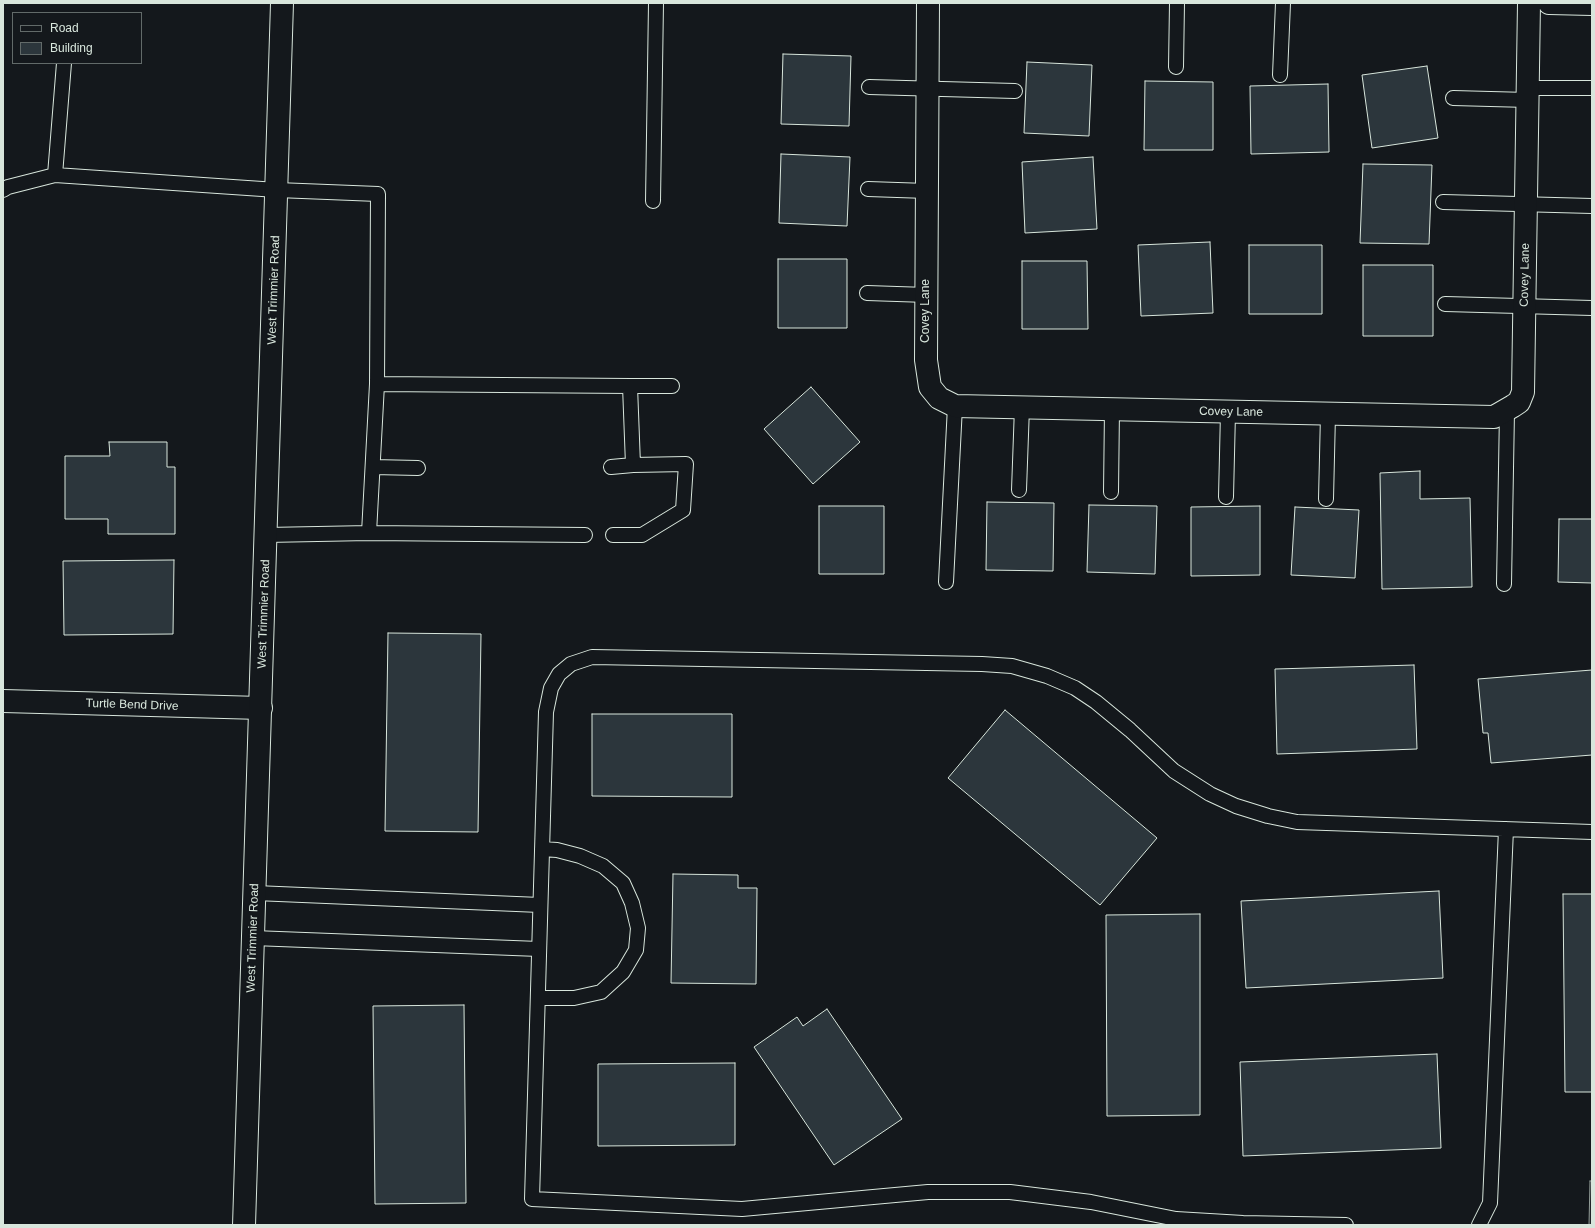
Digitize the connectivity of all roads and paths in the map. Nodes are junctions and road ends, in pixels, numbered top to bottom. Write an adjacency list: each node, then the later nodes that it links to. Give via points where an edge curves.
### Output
1 (282, 3): 21 (street, West Trimmier Road)
2 (656, 3): 23 (lane)
3 (928, 3): 13 (street, Covey Lane)
4 (1177, 3): 10 (lane)
5 (1283, 3): 11 (lane)
6 (1529, 3): 16 (street, Covey Lane)
7 (1549, 3): 8 (street)
8 (1581, 4)
9 (64, 64): 18 (lane)
10 (1176, 67)
11 (1280, 75)
12 (869, 87): 13 (lane)
13 (928, 88): 15 (lane); 22 (street, Covey Lane)
14 (1592, 88): 16 (lane)
15 (1015, 91)
16 (1528, 94): 17 (lane); 25 (street, Covey Lane)
17 (1453, 98)
18 (56, 176): 20 (lane); 21 (lane)
19 (868, 189): 22 (lane)
20 (3, 190)
21 (277, 190): 32 (lane, via 378,194); 50 (street, West Trimmier Road)
22 (927, 191): 28 (street, Covey Lane)
23 (653, 201)
24 (1443, 202): 25 (lane)
25 (1526, 204): 26 (lane); 30 (street, Covey Lane)
26 (1592, 206)
27 (867, 293): 28 (lane)
28 (927, 295): 35 (street, Covey Lane, via 926,360 930,387 939,398)
29 (1445, 304): 30 (lane)
30 (1525, 306): 31 (lane); 38 (street, Covey Lane, via 1523,392 1519,402)
31 (1592, 308)
32 (377, 384): 33 (lane); 43 (lane)
33 (630, 386): 34 (lane); 41 (lane)
34 (672, 386)
35 (955, 406): 36 (street, Covey Lane); 53 (lane)
36 (1022, 407): 37 (street, Covey Lane); 45 (lane)
37 (1112, 409): 39 (street, Covey Lane); 46 (lane)
38 (1507, 411): 40 (street, Covey Lane, via 1494,416); 54 (lane)
39 (1228, 412): 40 (street, Covey Lane); 47 (lane)
40 (1328, 414): 48 (lane)
41 (633, 465): 42 (lane); 52 (lane, via 686,464 683,510 642,535)
42 (611, 466)
43 (373, 467): 44 (lane); 49 (lane)
44 (418, 468)
45 (1019, 490)
46 (1111, 492)
47 (1226, 497)
48 (1326, 499)
49 (369, 534): 50 (lane); 51 (lane)
50 (266, 535): 56 (street, West Trimmier Road)
51 (585, 535)
52 (614, 535)
53 (946, 582)
54 (1504, 584)
55 (3, 701): 56 (street, Turtle Bend Drive)
56 (261, 708): 60 (street, West Trimmier Road)
57 (1506, 829): 58 (lane); 59 (lane, via 1297,822 1236,806 1210,794 1174,771 1119,721 1075,688 1047,676 1012,666 592,657 571,664 559,674 551,688 546,712); 67 (lane, via 1490,1203)
58 (1592, 832)
59 (542, 849): 61 (lane); 64 (lane, via 580,856 603,866 623,883 632,903 638,928 636,950 623,972 600,992 574,998)
60 (255, 893): 61 (lane); 62 (street, West Trimmier Road)
61 (540, 905): 63 (lane)
62 (253, 938): 63 (lane); 65 (street, West Trimmier Road)
63 (539, 949): 64 (lane)
64 (538, 998): 66 (lane, via 532,1199 742,1209 928,1192 1010,1192 1091,1202 1176,1218 1244,1223)
65 (244, 1225)
66 (1346, 1225)
67 (1479, 1225)

